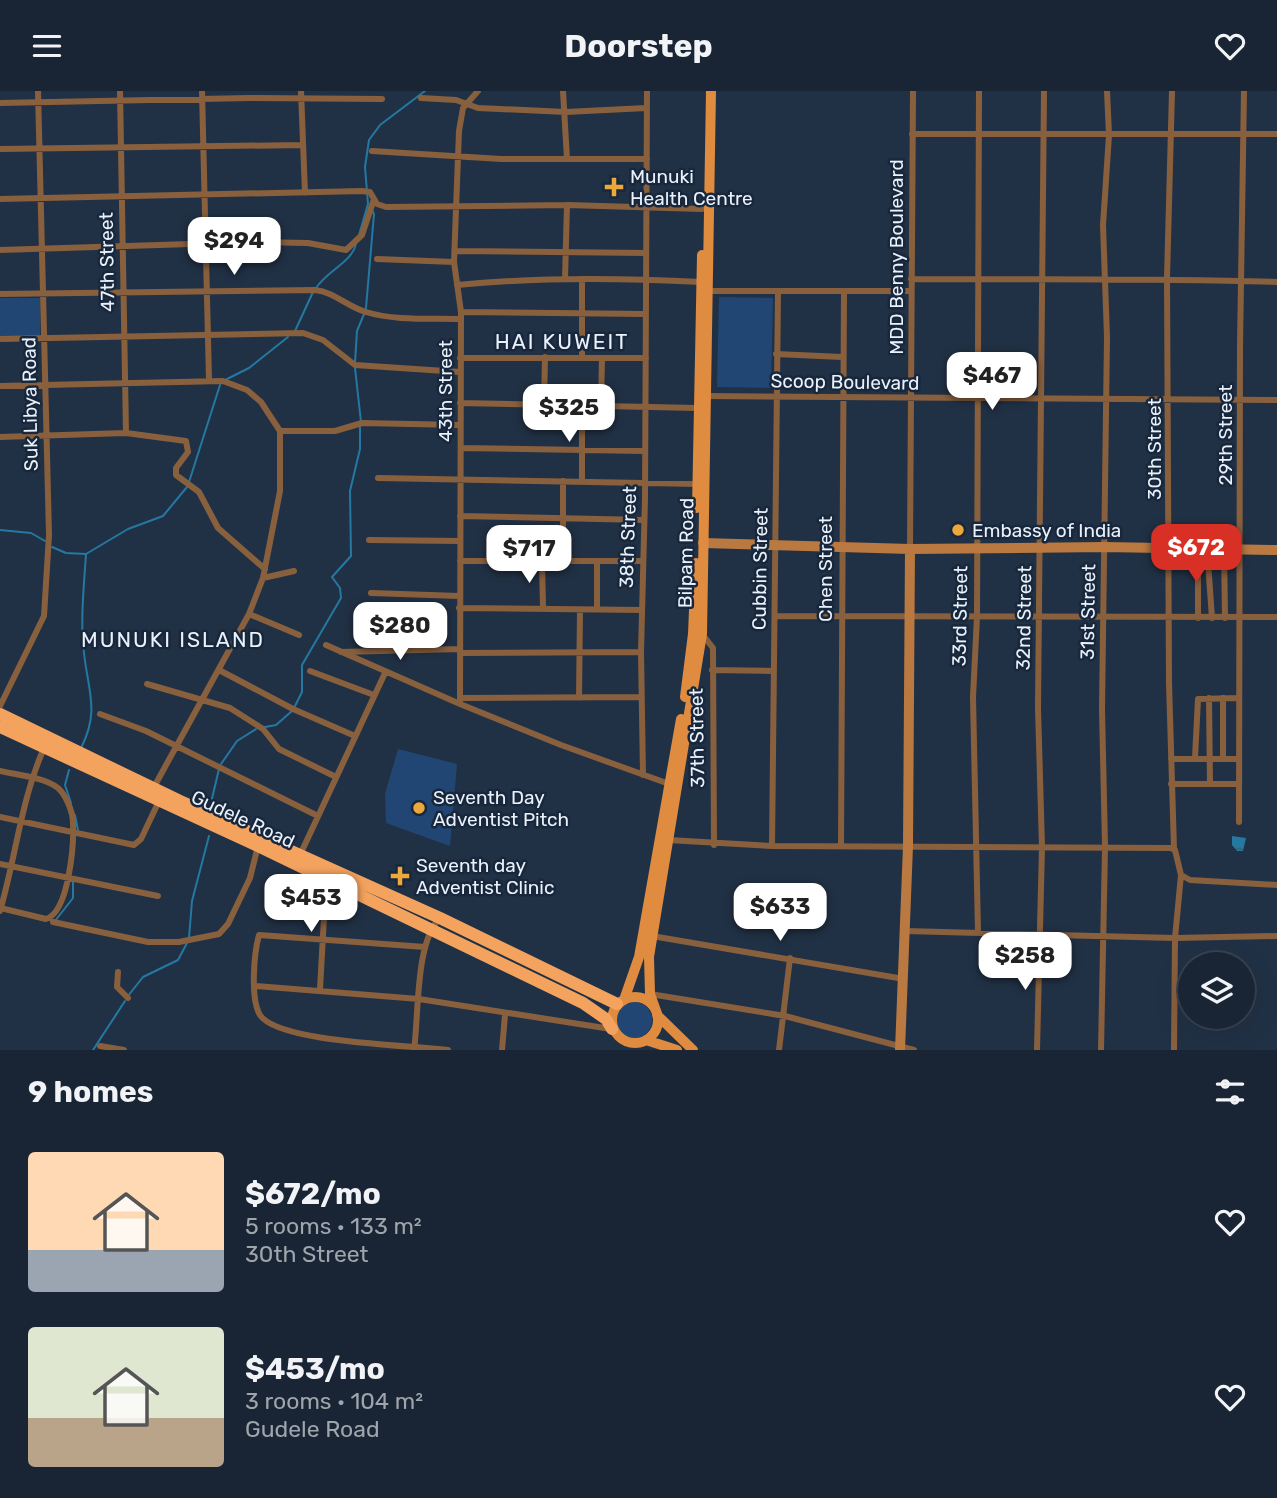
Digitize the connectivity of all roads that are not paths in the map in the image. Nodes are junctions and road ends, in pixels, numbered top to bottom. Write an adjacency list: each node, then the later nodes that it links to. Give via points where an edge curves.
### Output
1 (38, 91): 21 (street, Suk Libya Road)
2 (120, 91): 18 (street, 47th Street)
3 (202, 91): 19 (street)
4 (478, 91): 22 (street)
5 (564, 91): 24 (street)
6 (647, 91): 23 (street, 38th Street)
7 (703, 91): 50 (main road, Bilpam Road)
8 (711, 91): 71 (main road, Bilpam Road)
9 (913, 91): 26 (street, MDD Benny Boulevard)
10 (979, 91): 27 (street, 33rd Street)
11 (1044, 91): 28 (street, 32nd Street)
12 (1107, 91): 30 (street, 31st Street)
13 (1172, 91): 31 (street, 30th Street)
14 (1244, 91): 25 (street, 29th Street)
15 (302, 95): 17 (street); 19 (street); 33 (street)
16 (421, 98): 22 (street)
17 (382, 99)
18 (120, 100): 19 (street); 21 (street); 34 (street, 47th Street)
19 (202, 100): 32 (street)
20 (0, 103): 21 (street)
21 (38, 103): 35 (street, Suk Libya Road)
22 (466, 103): 24 (street, via 478,108); 38 (street, 43th Street)
23 (646, 108): 24 (street); 40 (street, 38th Street)
24 (566, 112): 39 (street)
25 (1244, 133): 29 (street); 31 (street); 68 (street, 29th Street)
26 (912, 134): 27 (street); 63 (street, MDD Benny Boulevard)
27 (979, 134): 28 (street); 66 (street, 33rd Street)
28 (1044, 134): 30 (street); 67 (street, 32nd Street)
29 (1277, 134)
30 (1109, 135): 31 (street); 64 (street, 31st Street)
31 (1171, 135): 60 (street, 30th Street)
32 (205, 145): 33 (street); 34 (street); 43 (street)
33 (302, 145): 41 (street)
34 (121, 146): 35 (street); 44 (street, 47th Street)
35 (39, 148): 36 (street); 45 (street, Suk Libya Road)
36 (0, 149)
37 (372, 151): 38 (street)
38 (458, 155): 39 (street); 49 (street, 43th Street)
39 (567, 159): 40 (street)
40 (648, 159): 48 (street, 38th Street)
41 (305, 193): 42 (street); 43 (street)
42 (369, 194): 49 (street, via 386,207); 51 (street, via 362,235 346,250 308,243)
43 (204, 195): 44 (street); 51 (street)
44 (121, 197): 45 (street); 52 (street, 47th Street)
45 (40, 198): 46 (street); 54 (street, Suk Libya Road)
46 (0, 199)
47 (567, 205): 48 (street); 49 (street); 55 (street)
48 (645, 206): 50 (street); 57 (street, 38th Street)
49 (458, 207): 56 (street, 43th Street)
50 (702, 209): 71 (main road, Bilpam Road)
51 (205, 243): 52 (street); 72 (street)
52 (122, 246): 54 (street); 73 (street, 47th Street)
53 (0, 250): 54 (street)
54 (42, 250): 76 (street, Suk Libya Road)
55 (565, 250): 56 (street); 57 (street); 61 (street)
56 (455, 251): 59 (street, 43th Street)
57 (646, 253): 65 (street, 38th Street)
58 (377, 259): 59 (street)
59 (454, 262): 70 (street, 43th Street)
60 (1167, 278): 64 (street); 68 (street); 102 (street, 30th Street)
61 (565, 279): 62 (street); 70 (street)
62 (582, 279): 65 (street); 79 (street)
63 (911, 279): 66 (street); 75 (street, MDD Benny Boulevard)
64 (1105, 279): 67 (street); 105 (street, 31st Street)
65 (645, 280): 71 (street); 80 (street, 38th Street)
66 (978, 281): 67 (street); 104 (street, 33rd Street)
67 (1041, 281): 101 (street, 32nd Street)
68 (1242, 281): 69 (street); 106 (street, 29th Street)
69 (1277, 282)
70 (457, 285): 81 (street, 43th Street)
71 (705, 287): 77 (street); 98 (main road, Bilpam Road); 113 (main road, Bilpam Road)
72 (205, 289): 73 (street); 81 (street, via 315,289 370,314); 82 (street)
73 (123, 291): 76 (street); 83 (street, 47th Street)
74 (844, 291): 75 (street); 77 (street); 89 (street, Chen Street)
75 (911, 291): 103 (street, MDD Benny Boulevard)
76 (43, 293): 78 (street); 84 (street, Suk Libya Road)
77 (778, 293): 86 (street, Cubbin Street)
78 (0, 294)
79 (582, 313): 80 (street); 81 (street); 87 (street)
80 (645, 314): 92 (street, 38th Street)
81 (461, 316): 90 (street, 43th Street)
82 (207, 335): 83 (street); 93 (street, via 303,333 323,340 361,367); 94 (street)
83 (124, 337): 84 (street); 95 (street, 47th Street)
84 (44, 338): 85 (street); 96 (street, Suk Libya Road)
85 (0, 339)
86 (776, 354): 89 (street); 99 (street, Cubbin Street)
87 (582, 356): 88 (street); 91 (street)
88 (545, 357): 90 (street); 109 (street)
89 (842, 357): 100 (street, Chen Street)
90 (460, 358): 93 (street, 43th Street)
91 (601, 358): 92 (street); 111 (street)
92 (646, 358): 112 (street, 38th Street)
93 (460, 372): 108 (street, 43th Street)
94 (209, 380): 95 (street); 115 (street, via 247,390)
95 (124, 383): 96 (street); 116 (street, 47th Street)
96 (45, 385): 97 (street); 117 (street, Suk Libya Road)
97 (0, 386)
98 (706, 396): 99 (street, Scoop Boulevard); 127 (main road, Bilpam Road)
99 (776, 397): 100 (street, Scoop Boulevard); 134 (street, Cubbin Street)
100 (842, 398): 103 (street, Scoop Boulevard); 137 (street, Chen Street)
101 (1043, 398): 104 (street, Scoop Boulevard); 105 (street, Scoop Boulevard); 141 (street, 32nd Street)
102 (1169, 398): 105 (street, Scoop Boulevard); 106 (street, Scoop Boulevard); 136 (street, 30th Street)
103 (912, 399): 104 (street, Scoop Boulevard); 139 (street, MDD Benny Boulevard)
104 (978, 399): 140 (street, 33rd Street)
105 (1107, 400): 135 (street, 31st Street)
106 (1240, 400): 107 (street, Scoop Boulevard); 144 (street, 29th Street)
107 (1277, 400)
108 (460, 404): 109 (street); 114 (street, 43th Street)
109 (544, 404): 110 (street)
110 (582, 405): 111 (street); 120 (street)
111 (601, 405): 112 (street)
112 (645, 406): 113 (street); 121 (street, 38th Street)
113 (698, 408): 127 (main road, Bilpam Road)
114 (460, 425): 115 (street, via 361,423 335,431); 119 (street, 43th Street)
115 (280, 431): 150 (street, via 280,491)
116 (126, 433): 117 (street); 150 (street, via 186,442 188,452 176,475 199,492 218,528)
117 (46, 436): 118 (street); 194 (street, Suk Libya Road, via 49,535 44,616)
118 (0, 437)
119 (461, 448): 120 (street); 123 (street, 43th Street)
120 (582, 449): 121 (street); 125 (street)
121 (645, 451): 126 (street, 38th Street)
122 (379, 478): 123 (street)
123 (460, 479): 124 (street); 128 (street, 43th Street)
124 (563, 481): 125 (street); 129 (street)
125 (582, 482): 126 (street)
126 (645, 483): 127 (street); 130 (street, 38th Street)
127 (701, 484): 133 (main road, Bilpam Road); 213 (main road, Bilpam Road, via 693,634)
128 (460, 516): 129 (street); 132 (street, 43th Street)
129 (563, 519): 130 (street); 146 (street)
130 (644, 520): 147 (street, 38th Street)
131 (369, 540): 132 (street)
132 (460, 541): 145 (street, 43th Street)
133 (703, 543): 134 (street); 173 (main road, Bilpam Road)
134 (776, 545): 137 (street); 162 (street, Cubbin Street)
135 (1105, 547): 136 (street); 141 (street); 166 (street, 31st Street)
136 (1168, 547): 138 (street); 167 (street, 30th Street)
137 (841, 548): 139 (street); 161 (street, Chen Street)
138 (1203, 548): 142 (street); 170 (street); 171 (street)
139 (910, 549): 140 (street); 163 (street)
140 (977, 549): 141 (street); 164 (street, 33rd Street)
141 (1041, 549): 165 (street, 32nd Street)
142 (1224, 549): 144 (street); 172 (street)
143 (1277, 549): 144 (street)
144 (1241, 550): 168 (street, 29th Street)
145 (460, 561): 148 (street); 154 (street, 43th Street)
146 (563, 561): 148 (street); 149 (street)
147 (642, 561): 149 (street); 159 (street, 38th Street)
148 (542, 563): 155 (street)
149 (597, 563): 157 (street)
150 (265, 569): 152 (street)
151 (294, 571): 152 (street)
152 (263, 578): 160 (street)
153 (371, 593): 154 (street)
154 (459, 596): 156 (street, 43th Street)
155 (543, 607): 156 (street); 158 (street)
156 (459, 608): 176 (street, 43th Street)
157 (597, 608): 158 (street); 159 (street)
158 (580, 610): 179 (street)
159 (642, 610): 178 (street, 38th Street)
160 (249, 614): 174 (street); 180 (street)
161 (841, 615): 162 (street); 163 (street); 225 (street, Chen Street)
162 (776, 616): 183 (street, Cubbin Street)
163 (910, 617): 164 (street); 226 (street)
164 (977, 617): 165 (street); 228 (street, 33rd Street, via 973,697)
165 (1040, 617): 166 (street); 229 (street, 32nd Street)
166 (1104, 617): 167 (street); 227 (street, 31st Street)
167 (1168, 617): 170 (street); 204 (street, 30th Street)
168 (1241, 617): 169 (street); 172 (street); 192 (street, 29th Street)
169 (1277, 617)
170 (1198, 618): 171 (street)
171 (1212, 618): 172 (street)
172 (1225, 618)
173 (702, 634): 181 (street, 37th Street, via 713,648); 213 (main road, Bilpam Road)
174 (299, 635)
175 (326, 645): 177 (street)
176 (460, 651): 177 (street, via 370,648); 179 (street); 193 (street, 43th Street)
177 (340, 652): 184 (street)
178 (640, 652): 179 (street); 188 (street, 38th Street)
179 (580, 654): 189 (street)
180 (219, 670): 187 (street); 198 (street)
181 (712, 670): 183 (street); 222 (street, 37th Street)
182 (310, 671): 186 (street)
183 (774, 671): 224 (street, Cubbin Street)
184 (385, 673): 186 (street); 193 (street)
185 (147, 684): 187 (street)
186 (374, 695): 198 (street)
187 (201, 697): 199 (street); 208 (street, via 230,708 264,729 279,749)
188 (640, 697): 189 (street); 207 (street, 38th Street)
189 (579, 698): 193 (street)
190 (1209, 698): 191 (street); 201 (street, via 1197,700); 202 (street)
191 (1223, 698): 192 (street); 203 (street)
192 (1239, 698): 205 (street, 29th Street)
193 (460, 701): 207 (street)
194 (0, 706)
195 (0, 714): 214 (highway, Gudele Road)
196 (100, 714): 199 (street)
197 (0, 727): 200 (highway, Gudele Road)
198 (355, 736): 208 (street)
199 (175, 746): 214 (street); 216 (street)
200 (44, 748): 209 (street); 215 (highway, Gudele Road)
201 (1195, 758): 202 (street); 204 (street)
202 (1209, 758): 203 (street); 211 (street)
203 (1223, 758): 205 (street)
204 (1171, 759): 210 (street, 30th Street)
205 (1238, 759): 212 (street, 29th Street)
206 (0, 771): 209 (street)
207 (643, 775): 213 (street)
208 (336, 777): 216 (street)
209 (31, 778): 218 (street); 220 (street, via 60,790 73,821)
210 (1171, 784): 211 (street); 230 (street, 30th Street)
211 (1210, 784): 212 (street)
212 (1238, 784): 219 (street, 29th Street)
213 (674, 785): 221 (main road, Bilpam Road); 260 (main road, Bilpam Road, via 639,957)
214 (153, 788): 231 (highway, Gudele Road)
215 (159, 801): 220 (street, via 134,845); 223 (highway, Gudele Road)
216 (318, 816): 231 (street)
217 (0, 817): 218 (street)
218 (19, 822): 220 (street); 233 (street)
219 (1239, 822)
220 (72, 833): 235 (street)
221 (668, 840): 222 (street); 247 (main road, Bilpam Road)
222 (714, 845): 224 (street)
223 (258, 846): 236 (highway, Gudele Road); 241 (street, via 250,879 219,934 148,942)
224 (772, 846): 225 (street)
225 (841, 846): 226 (street)
226 (908, 846): 228 (street); 243 (street)
227 (1105, 846): 229 (street); 230 (street); 246 (street, 31st Street)
228 (978, 847): 229 (street); 244 (street, 33rd Street)
229 (1042, 847): 245 (street, 32nd Street)
230 (1174, 849): 234 (street, 30th Street)
231 (300, 855): 240 (highway, Gudele Road)
232 (0, 864): 233 (street)
233 (12, 867): 235 (street); 239 (street)
234 (1181, 875): 237 (street, via 1198,881); 249 (street)
235 (68, 877): 238 (street); 239 (street, via 68,887 50,918)
236 (327, 881): 242 (highway, Gudele Road); 250 (street)
237 (1277, 885)
238 (158, 896)
239 (0, 909)
240 (440, 918): 242 (street); 260 (highway, Gudele Road)
241 (53, 922)
242 (430, 928): 251 (street); 264 (highway, Gudele Road, via 583,1003)
243 (905, 931): 244 (street); 254 (street)
244 (978, 932): 245 (street)
245 (1040, 935): 246 (street); 277 (street, 32nd Street)
246 (1104, 935): 249 (street); 278 (street, 31st Street)
247 (652, 936): 252 (street); 257 (main road, Bilpam Road)
248 (1277, 936): 249 (street)
249 (1175, 938): 279 (street)
250 (325, 939): 251 (street); 255 (street, via 259,935); 256 (street)
251 (425, 947): 259 (street)
252 (790, 958): 254 (street); 263 (street)
253 (118, 972): 258 (street, via 117,987)
254 (904, 979): 268 (street)
255 (256, 986): 256 (street); 267 (street, via 260,1014 284,1031)
256 (320, 989): 259 (street)
257 (650, 994): 261 (main road, Bilpam Road); 263 (street)
258 (125, 996)
259 (419, 999): 262 (street); 267 (street)
260 (621, 1002): 261 (main road, via 643,999); 264 (main road, via 612,1017)
261 (656, 1013): 265 (main road, via 654,1032); 274 (main road)
262 (505, 1015): 264 (street); 271 (street)
263 (785, 1016): 268 (street); 275 (street)
264 (614, 1032): 265 (main road, via 628,1042); 272 (main road)
265 (642, 1044): 273 (main road)
266 (100, 1046): 269 (street)
267 (414, 1048): 270 (street)
268 (901, 1049): 276 (street)
269 (124, 1050)
270 (448, 1050)
271 (502, 1050)
272 (618, 1050)
273 (677, 1050)
274 (693, 1050)
275 (779, 1050)
276 (914, 1050)
277 (1037, 1050)
278 (1101, 1050)
279 (1174, 1050)

